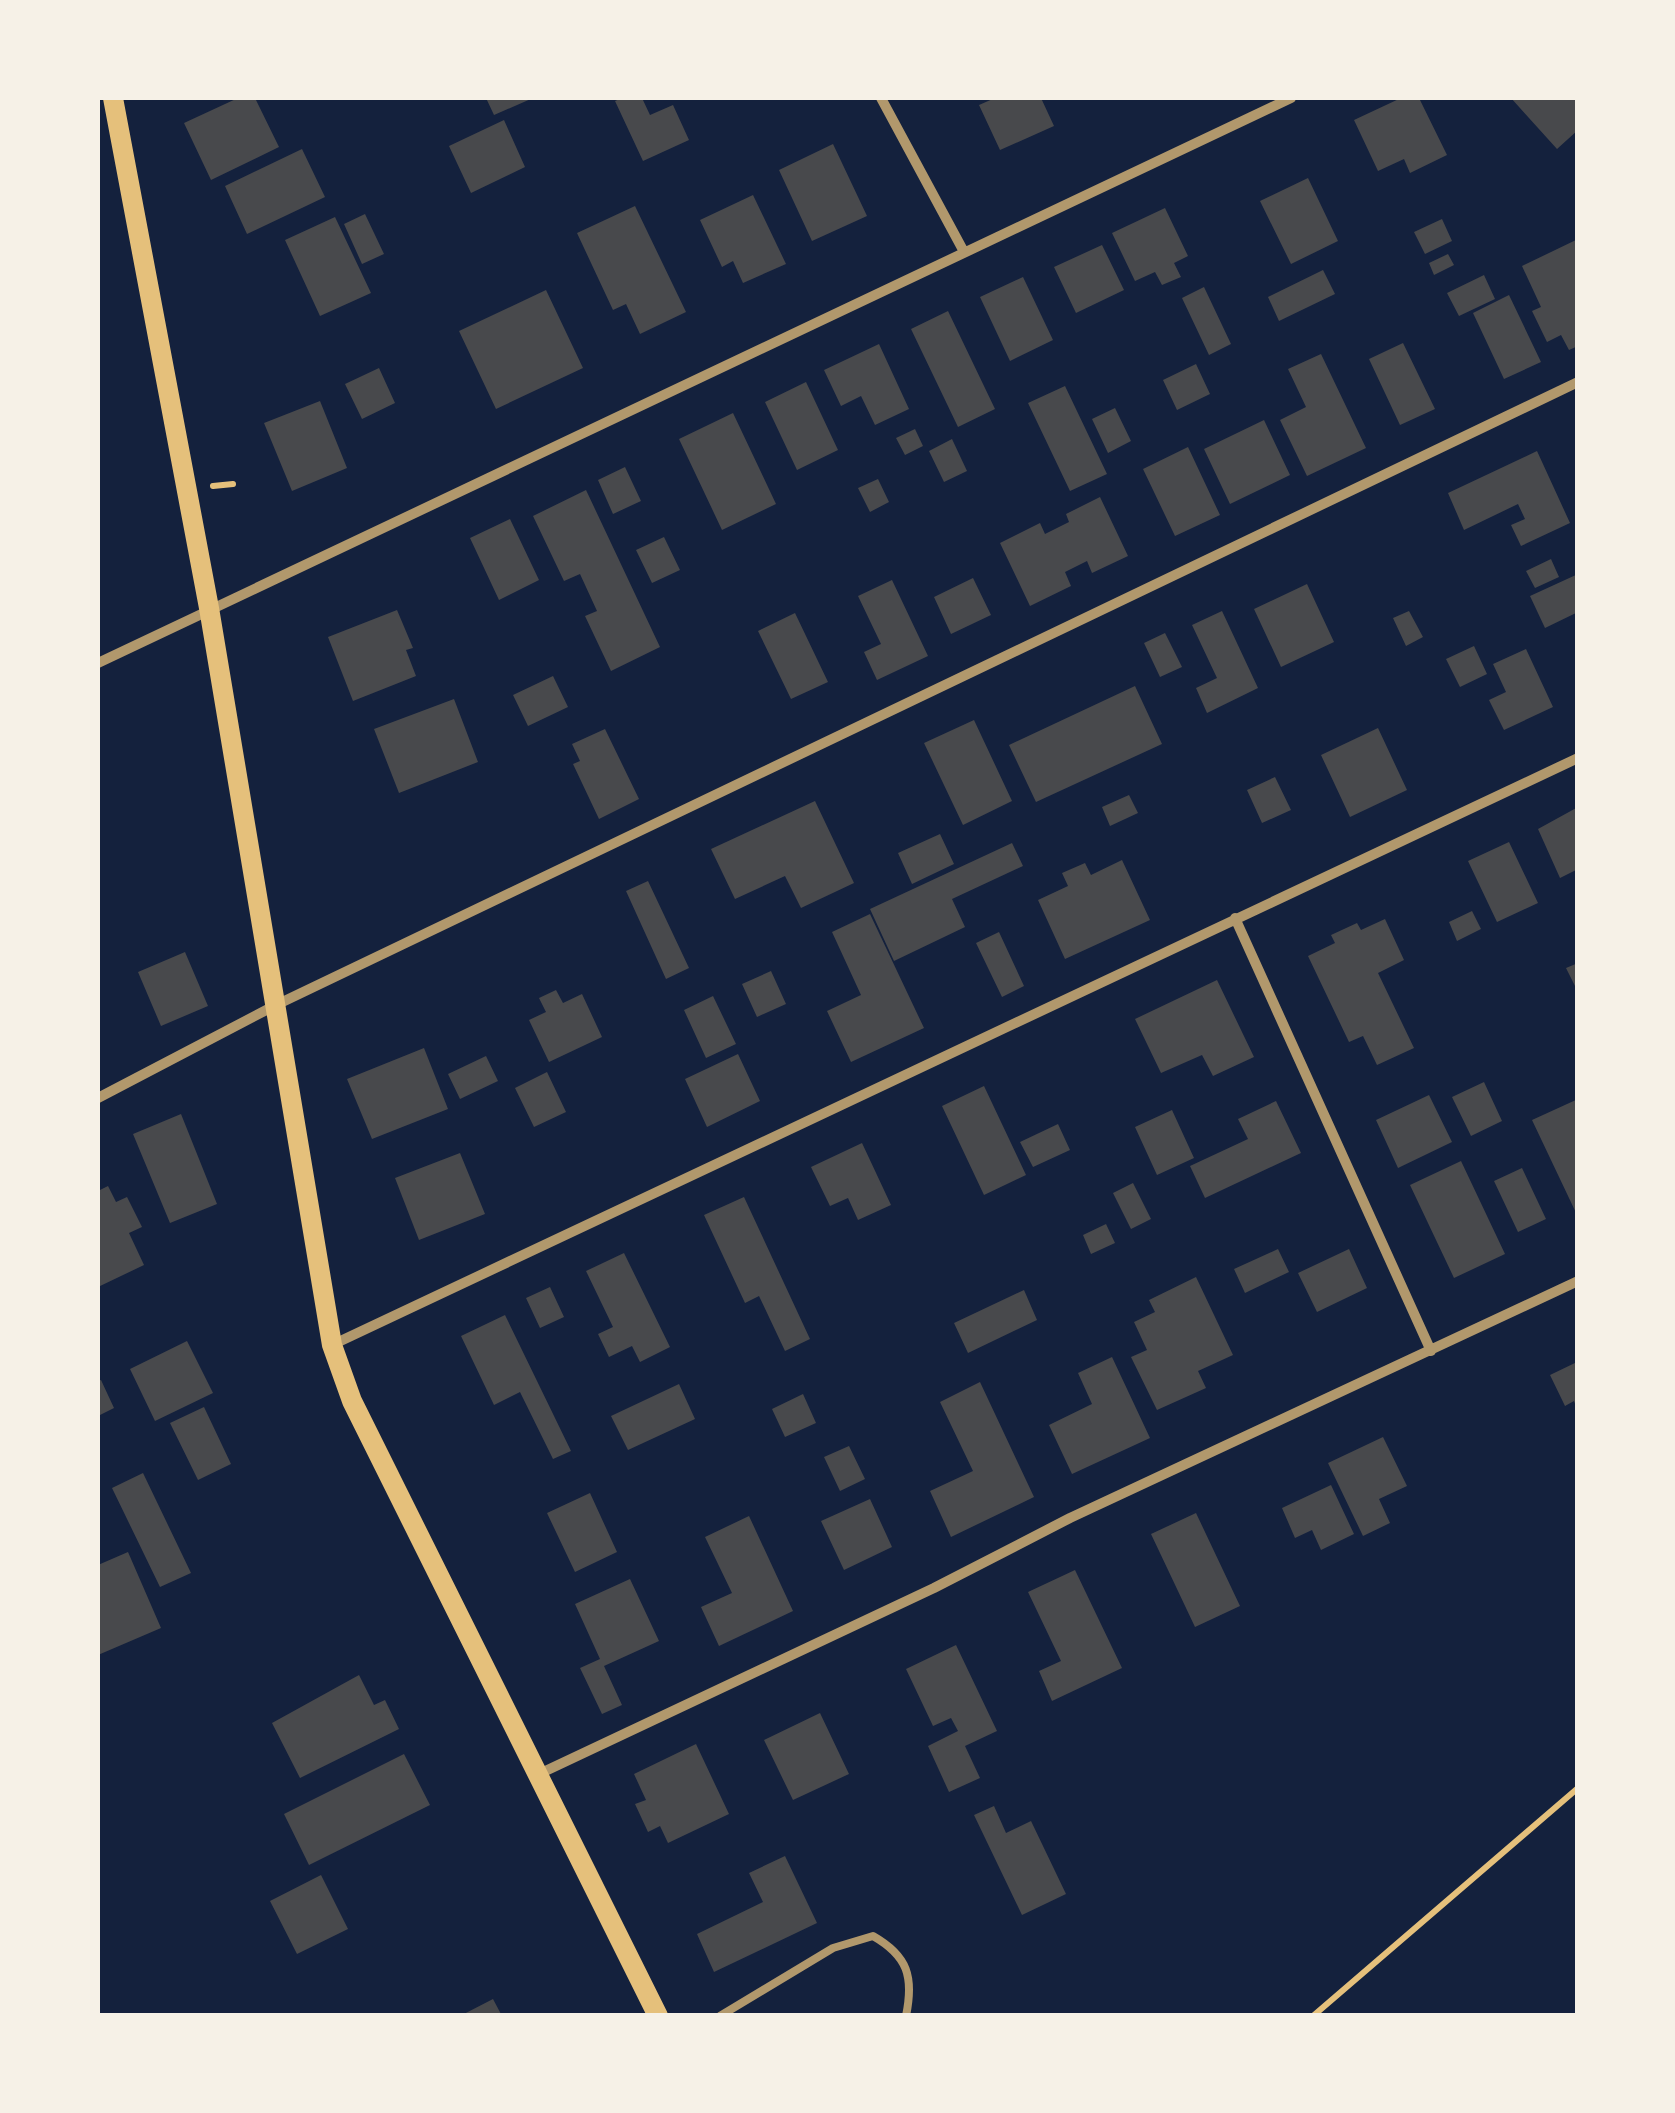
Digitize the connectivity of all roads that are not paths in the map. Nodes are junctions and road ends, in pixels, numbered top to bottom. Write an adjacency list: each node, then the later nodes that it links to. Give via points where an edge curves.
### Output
1 (113, 98): 6 (main road)
2 (881, 98): 4 (street)
3 (1291, 98): 4 (street)
4 (962, 250): 6 (street)
5 (1578, 382): 10 (street)
6 (208, 608): 7 (street); 10 (main road)
7 (98, 663)
8 (1578, 758): 9 (street)
9 (1236, 918): 13 (street); 14 (street)
10 (274, 1006): 11 (street); 13 (main road)
11 (98, 1098)
12 (1578, 1281): 14 (street)
13 (332, 1345): 15 (main road, via 352,1401)
14 (1431, 1351): 15 (street)
15 (539, 1774): 16 (main road)
16 (658, 2016)
17 (720, 2016): 18 (lane, via 833,1948 872,1936 897,1950 909,1978)
18 (906, 2016)

